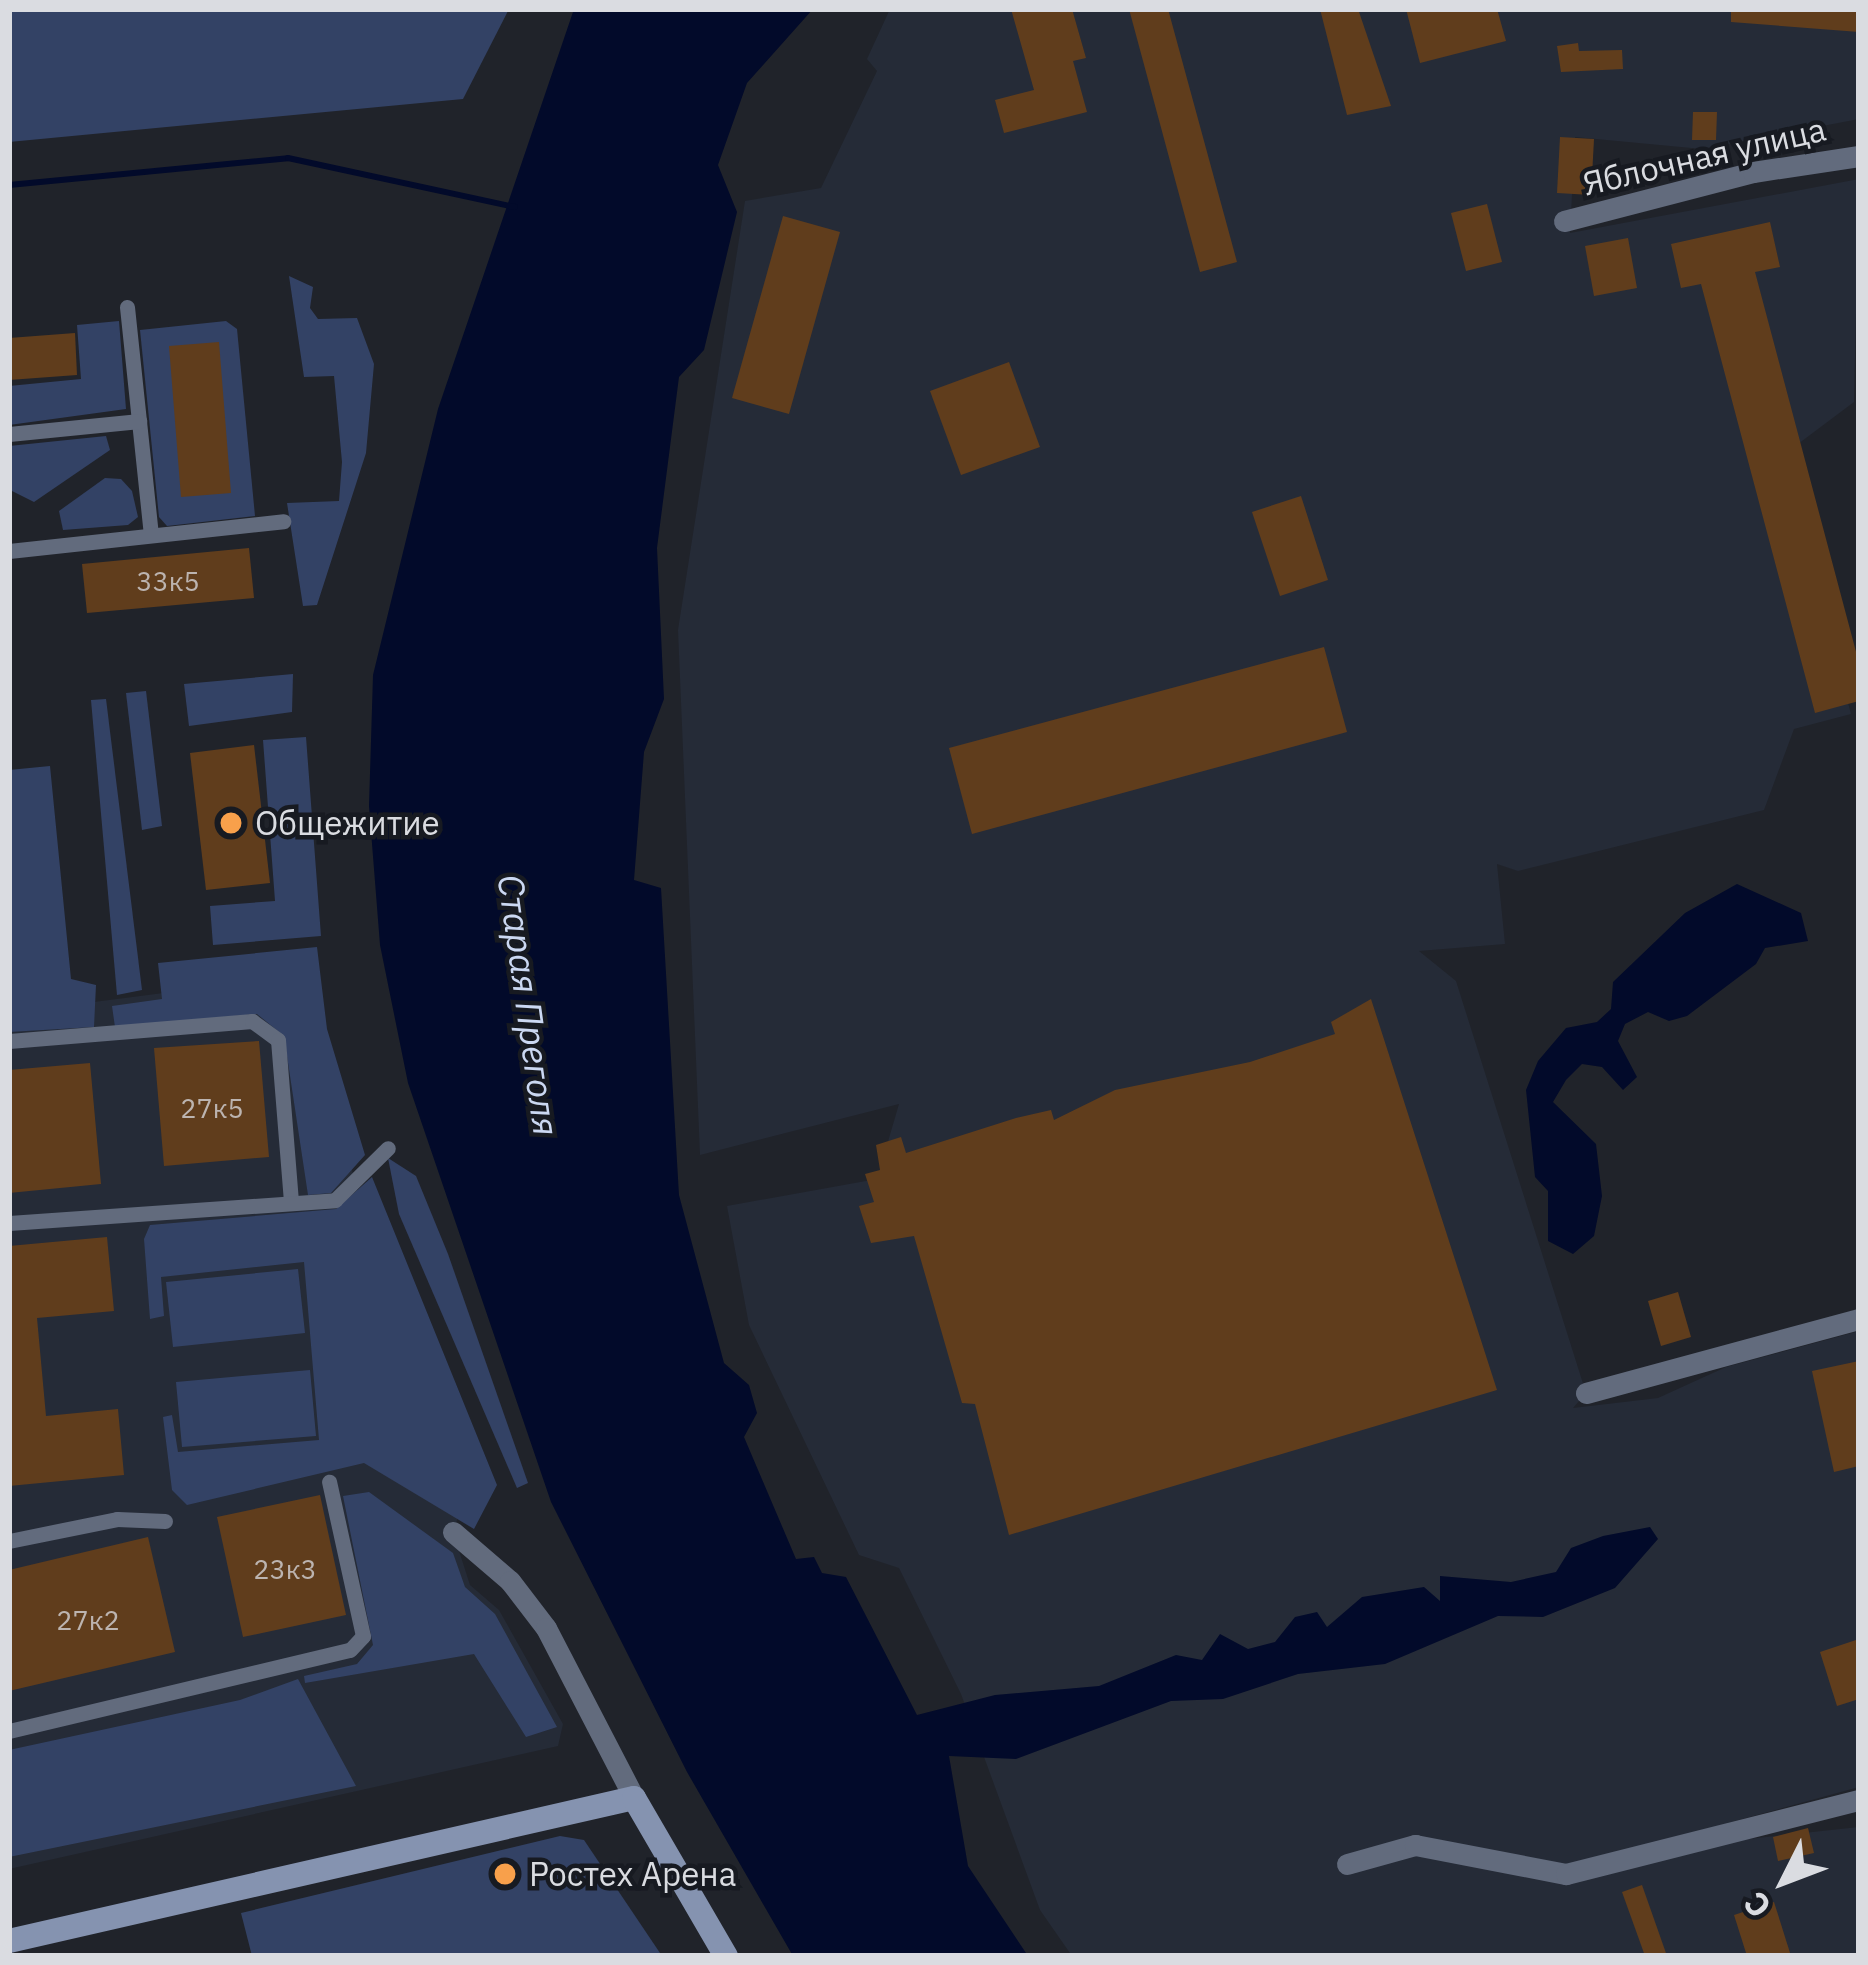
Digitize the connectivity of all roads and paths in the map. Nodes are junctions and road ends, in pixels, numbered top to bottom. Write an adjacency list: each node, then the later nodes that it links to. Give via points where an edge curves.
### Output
1 (1859, 156): 2 (street, Яблочная улица, via 1754,172)
2 (1564, 221)
3 (127, 307): 4 (street)
4 (139, 421): 5 (street); 7 (street)
5 (9, 434)
6 (283, 521): 7 (street)
7 (151, 535): 8 (street)
8 (9, 551)
9 (9, 1041): 11 (street, via 252,1021 278,1040)
10 (388, 1148): 11 (street, via 335,1199)
11 (291, 1202): 12 (street)
12 (9, 1223)
13 (1859, 1319): 14 (street)
14 (1586, 1393)
15 (329, 1482): 19 (street, via 363,1636 350,1650)
16 (165, 1521): 18 (street, via 117,1520)
17 (453, 1532): 20 (street, via 510,1581 546,1628)
18 (9, 1541)
19 (9, 1730)
20 (634, 1798): 23 (main road); 24 (main road)
21 (1859, 1800): 22 (street, via 1566,1874 1415,1844)
22 (1347, 1864)
23 (9, 1941)
24 (726, 1956)

